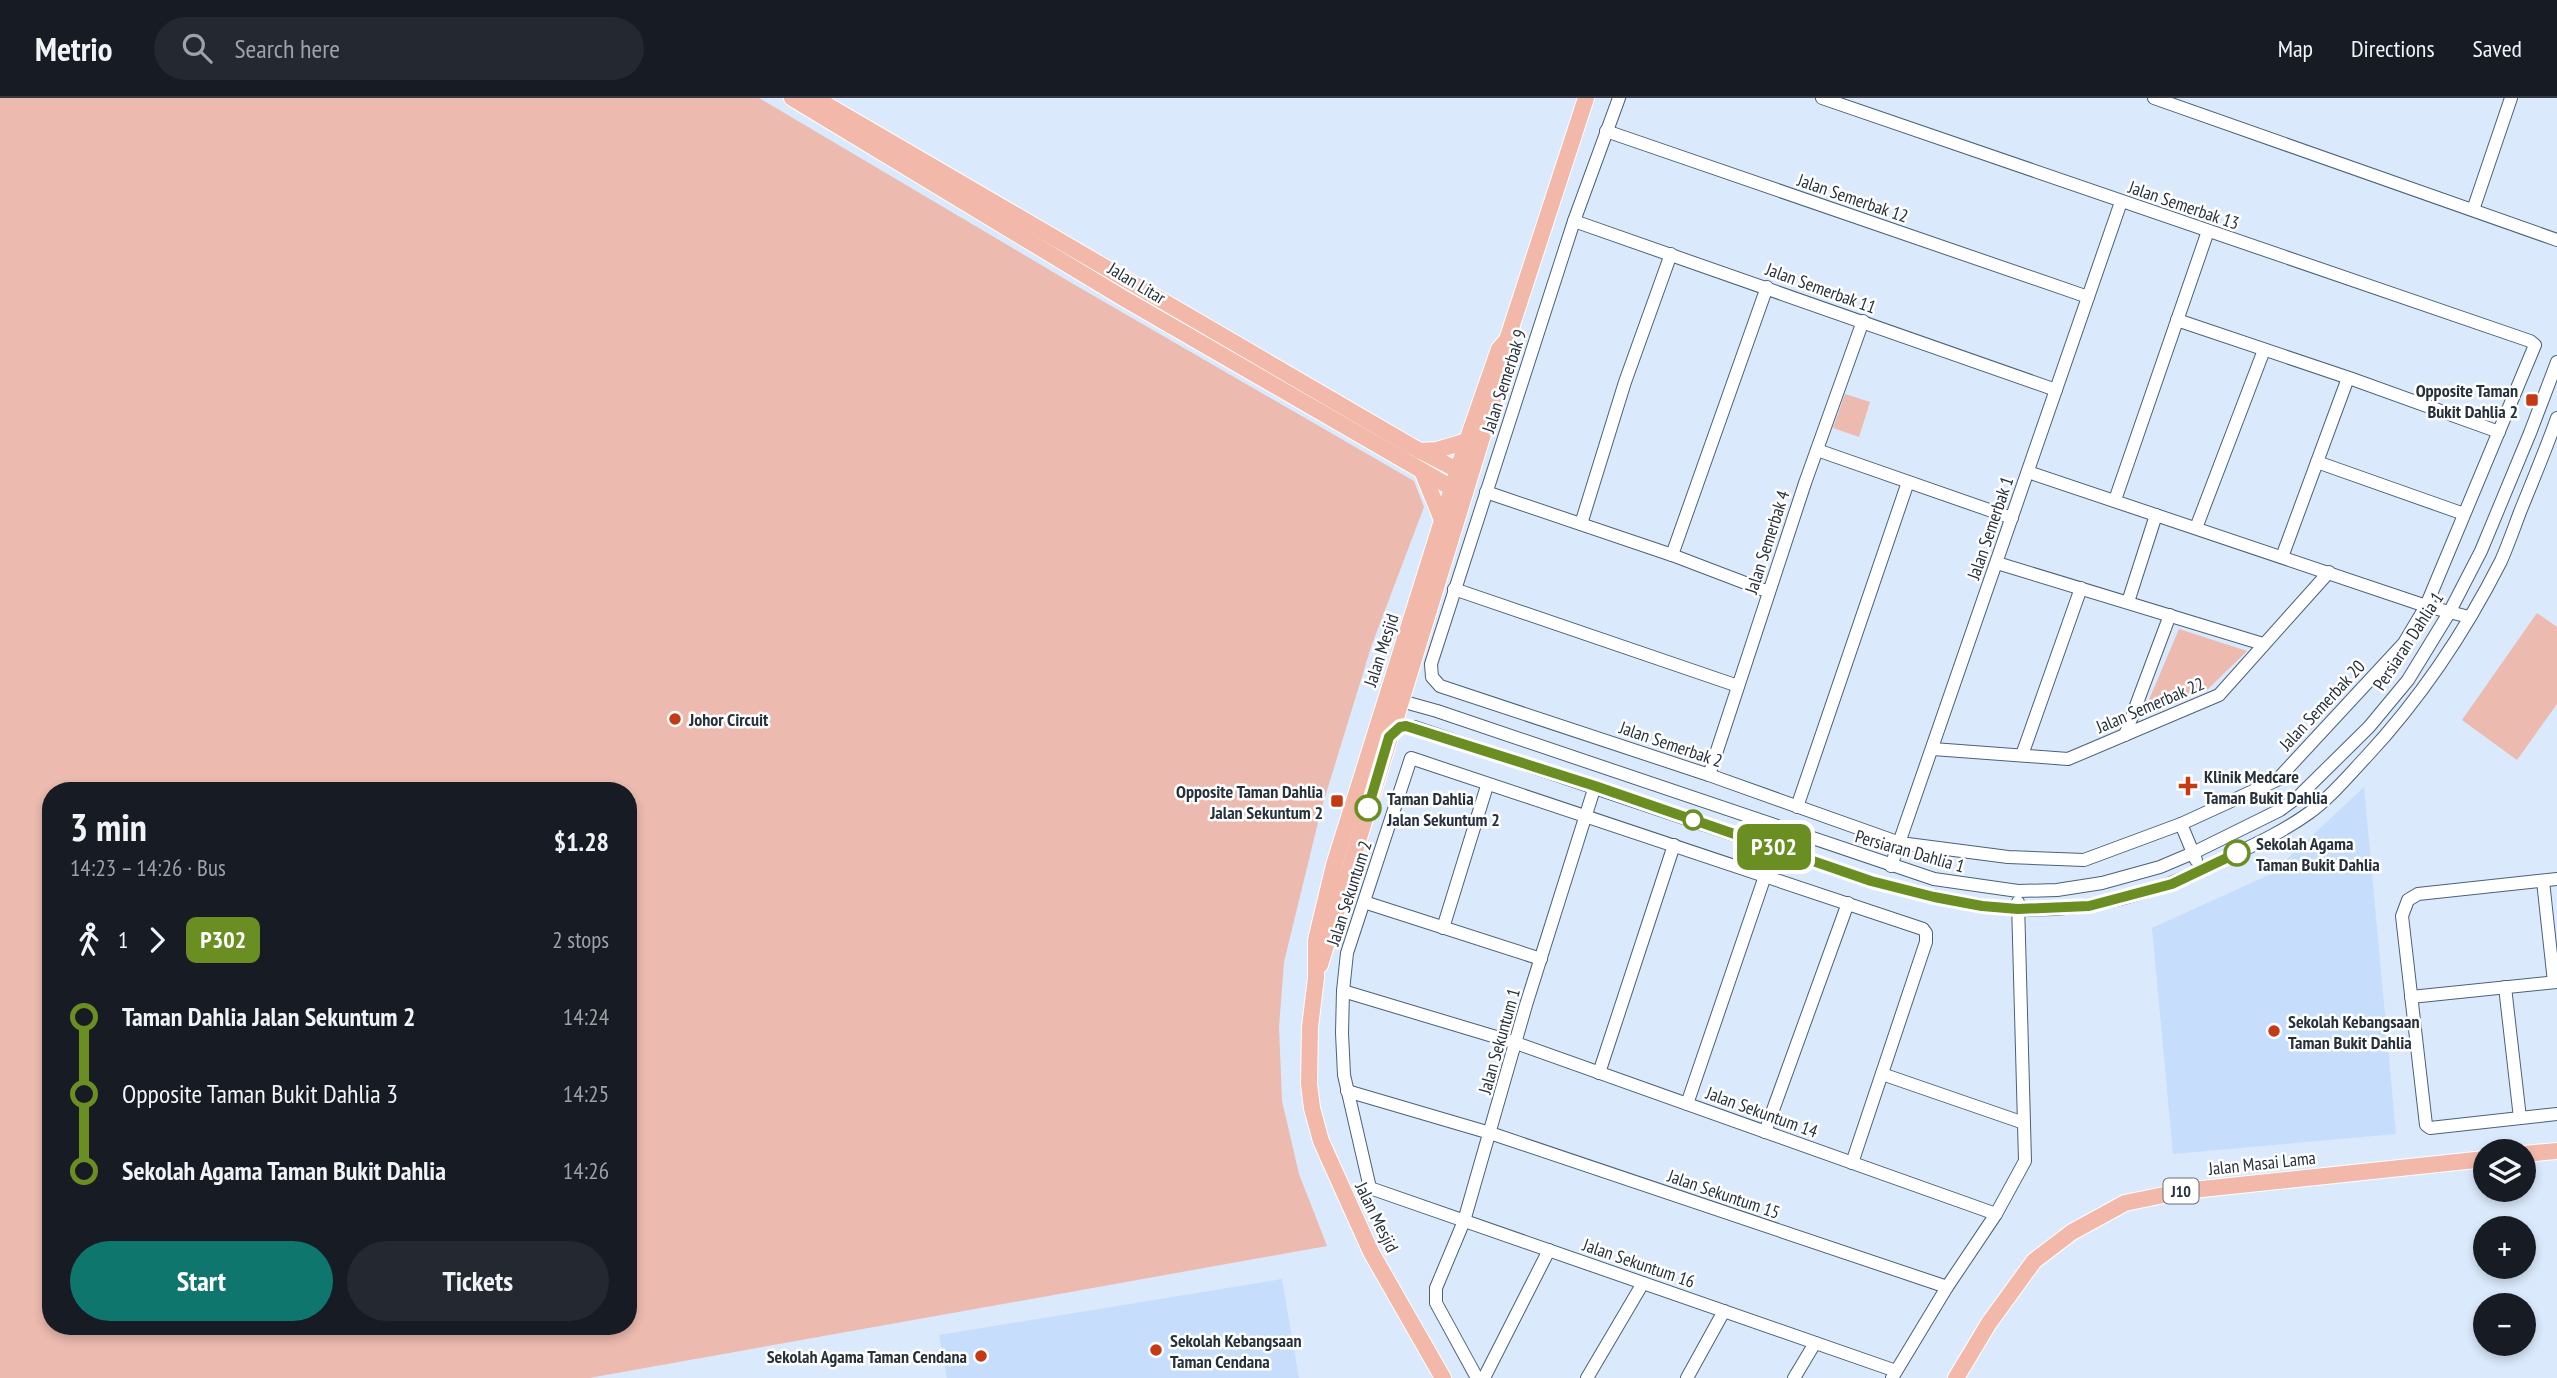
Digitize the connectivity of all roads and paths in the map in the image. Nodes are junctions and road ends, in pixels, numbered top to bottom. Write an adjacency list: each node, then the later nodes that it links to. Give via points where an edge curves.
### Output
1 (792, 98): 33 (main road, Jalan Litar)
2 (815, 98): 31 (main road, Jalan Litar)
3 (1586, 98): 19 (main road, Jalan Mesjid)
4 (1619, 98): 8 (street, Jalan Semerbak 9)
5 (1822, 98): 9 (street, Jalan Semerbak 13)
6 (2154, 98): 10 (street)
7 (2511, 98): 10 (street)
8 (1606, 131): 11 (street, Jalan Semerbak 9); 16 (street, Jalan Semerbak 12)
9 (2121, 201): 12 (street, Jalan Semerbak 13); 16 (street, Jalan Semerbak 1)
10 (2473, 210): 13 (street)
11 (1574, 221): 14 (street, Jalan Semerbak 11); 38 (street, Jalan Semerbak 9)
12 (2207, 231): 17 (street); 20 (street, Jalan Semerbak 13)
13 (2557, 240)
14 (1671, 254): 15 (street, Jalan Semerbak 11); 44 (street)
15 (1767, 288): 18 (street, Jalan Semerbak 11); 46 (street)
16 (2088, 297): 24 (street, Jalan Semerbak 1)
17 (2177, 320): 21 (street); 39 (street)
18 (1863, 321): 24 (street, Jalan Semerbak 11); 30 (street, Jalan Semerbak 4)
19 (1507, 340): 29 (main road, Jalan Mesjid, via 1499,349); 35 (main road, Jalan Mesjid, via 1508,353)
20 (2535, 345): 26 (street, Jalan Semerbak 20)
21 (2264, 350): 23 (street); 45 (street)
22 (2557, 362): 27 (street, Persiaran Dahlia 1)
23 (2348, 378): 26 (street); 32 (street)
24 (2056, 390): 34 (street, Jalan Semerbak 1)
25 (2557, 418): 28 (street, Persiaran Dahlia 1)
26 (2499, 432): 40 (street, Jalan Semerbak 20)
27 (2530, 433): 28 (street); 55 (street, Persiaran Dahlia 1, via 2481,551)
28 (2553, 440): 57 (street, Persiaran Dahlia 1, via 2501,559)
29 (1467, 441): 31 (main road); 35 (main road, Jalan Mesjid)
30 (1817, 450): 36 (street); 52 (street, Jalan Semerbak 4)
31 (1420, 451): 35 (main road, Jalan Litar)
32 (2317, 462): 40 (street); 47 (street)
33 (1422, 471): 37 (main road, Jalan Litar); 43 (main road)
34 (2028, 472): 39 (street); 42 (street, Jalan Semerbak 1)
35 (1465, 474): 37 (main road, Jalan Mesjid)
36 (1908, 482): 42 (street); 72 (street)
37 (1459, 492): 43 (main road, Jalan Mesjid); 61 (main road, Jalan Mesjid)
38 (1486, 492): 44 (street); 51 (street, Jalan Semerbak 9)
39 (2115, 500): 41 (street)
40 (2464, 514): 54 (street, Jalan Semerbak 20)
41 (2157, 515): 45 (street); 53 (street)
42 (2012, 518): 48 (street, Jalan Semerbak 1)
43 (1442, 520): 62 (main road, Jalan Mesjid)
44 (1580, 524): 46 (street)
45 (2196, 528): 47 (street)
46 (1672, 555): 52 (street)
47 (2282, 557): 49 (street)
48 (1997, 563): 50 (street); 67 (street, Jalan Semerbak 1)
49 (2329, 572): 54 (street); 58 (street, Jalan Semerbak 22)
50 (2081, 588): 53 (street); 68 (street)
51 (1454, 589): 59 (street, Jalan Semerbak 9, via 1431,664); 60 (street)
52 (1769, 592): 60 (street, Jalan Semerbak 4)
53 (2128, 603): 56 (street)
54 (2426, 606): 55 (street); 74 (street, Jalan Semerbak 20, via 2404,643 2277,780)
55 (2449, 612): 57 (street); 77 (street, Persiaran Dahlia 1, via 2408,680 2299,796)
56 (2170, 615): 58 (street); 65 (street)
57 (2469, 617): 79 (street, Persiaran Dahlia 1, via 2396,725 2312,811)
58 (2263, 644): 65 (street, Jalan Semerbak 22, via 2219,695)
59 (1432, 677): 69 (street, Jalan Semerbak 2, via 1440,686)
60 (1738, 686): 69 (street, Jalan Semerbak 4)
61 (1401, 701): 62 (street); 63 (street, Persiaran Dahlia 1); 66 (main road, Jalan Mesjid)
62 (1383, 707): 89 (main road, Jalan Mesjid, via 1334,865 1316,940)
63 (1437, 711): 64 (street, via 1423,719); 78 (street, Persiaran Dahlia 1)
64 (1429, 733): 66 (street, Persiaran Dahlia 1, via 1406,726); 70 (street, Persiaran Dahlia 1)
65 (2125, 735): 68 (street, Jalan Semerbak 22, via 2068,759)
66 (1389, 737): 89 (main road, Jalan Mesjid)
67 (1933, 749): 68 (street, Jalan Semerbak 22); 75 (street, Jalan Semerbak 1)
68 (2022, 755)
69 (1709, 775): 72 (street, Jalan Semerbak 2)
70 (1595, 786): 73 (street, Jalan Sekuntum 1); 86 (street, Persiaran Dahlia 1, via 1871,881 1934,897)
71 (1486, 789): 87 (street)
72 (1797, 807): 75 (street, Jalan Semerbak 2)
73 (1586, 816): 76 (street, Jalan Sekuntum 2); 84 (street, Jalan Sekuntum 2, via 1411,758); 88 (street, Jalan Sekuntum 1)
74 (2181, 824): 75 (street, Jalan Semerbak 20, via 2084,860 2008,857); 77 (street)
75 (1900, 843): 78 (street, Jalan Semerbak 1)
76 (1674, 845): 80 (street, Jalan Sekuntum 2); 95 (street)
77 (2193, 853): 79 (street); 83 (street, Persiaran Dahlia 1, via 2102,883)
78 (1891, 866): 83 (street, Persiaran Dahlia 1, via 1934,879)
79 (2200, 871): 86 (street, Persiaran Dahlia 1, via 2172,884 2089,906)
80 (1765, 876): 85 (street, Jalan Sekuntum 2); 98 (street)
81 (2557, 879): 82 (street)
82 (2543, 881): 90 (street); 93 (street, via 2418,894 2408,900 2402,916)
83 (2018, 891): 86 (street)
84 (1364, 902): 87 (street); 92 (street, Jalan Sekuntum 2, via 1347,953)
85 (1848, 903): 96 (street, Jalan Sekuntum 2, via 1923,929 1927,937); 102 (street)
86 (2018, 909): 101 (street)
87 (1443, 928): 88 (street)
88 (1541, 959): 94 (street, Jalan Sekuntum 1)
89 (1316, 978): 117 (main road, Jalan Mesjid, via 1309,1084 1321,1141 1371,1252)
90 (2556, 982): 91 (street)
91 (2505, 988): 93 (street); 100 (street)
92 (1343, 991): 94 (street, Jalan Sekuntum 14); 97 (street, Jalan Sekuntum 2)
93 (2411, 997): 100 (street, via 2426,1125)
94 (1516, 1043): 95 (street, Jalan Sekuntum 14); 103 (street, Jalan Sekuntum 1)
95 (1599, 1073): 98 (street, Jalan Sekuntum 14)
96 (1882, 1074): 101 (street); 107 (street)
97 (1347, 1091): 103 (street, Jalan Sekuntum 15); 108 (street, Jalan Sekuntum 2)
98 (1687, 1104): 102 (street, Jalan Sekuntum 14)
99 (2557, 1115): 100 (street)
100 (2520, 1118)
101 (2024, 1123): 109 (street, via 2025,1161)
102 (1765, 1132): 107 (street, Jalan Sekuntum 14)
103 (1490, 1133): 110 (street, Jalan Sekuntum 1); 113 (street, Jalan Sekuntum 15)
104 (2557, 1151): 105 (main road)
105 (2536, 1153)
106 (2473, 1159): 123 (main road, Jalan Masai Lama / J10, via 2183,1191 2125,1203 2072,1232 2034,1261 1989,1322)
107 (1852, 1163): 109 (street, Jalan Sekuntum 14)
108 (1370, 1188): 110 (street, Jalan Sekuntum 16)
109 (1996, 1214): 113 (street)
110 (1464, 1221): 111 (street, Jalan Sekuntum 16); 118 (street, Jalan Sekuntum 1, via 1436,1288 1436,1303)
111 (1549, 1250): 112 (street, Jalan Sekuntum 16); 119 (street)
112 (1643, 1283): 114 (street, Jalan Sekuntum 16); 120 (street)
113 (1947, 1287): 116 (street)
114 (1724, 1311): 115 (street, Jalan Sekuntum 16); 121 (street)
115 (1815, 1342): 116 (street, Jalan Sekuntum 16); 122 (street)
116 (1894, 1374)
117 (1443, 1378)
118 (1477, 1378)
119 (1484, 1378)
120 (1587, 1378)
121 (1687, 1378)
122 (1794, 1378)
123 (1956, 1378)

